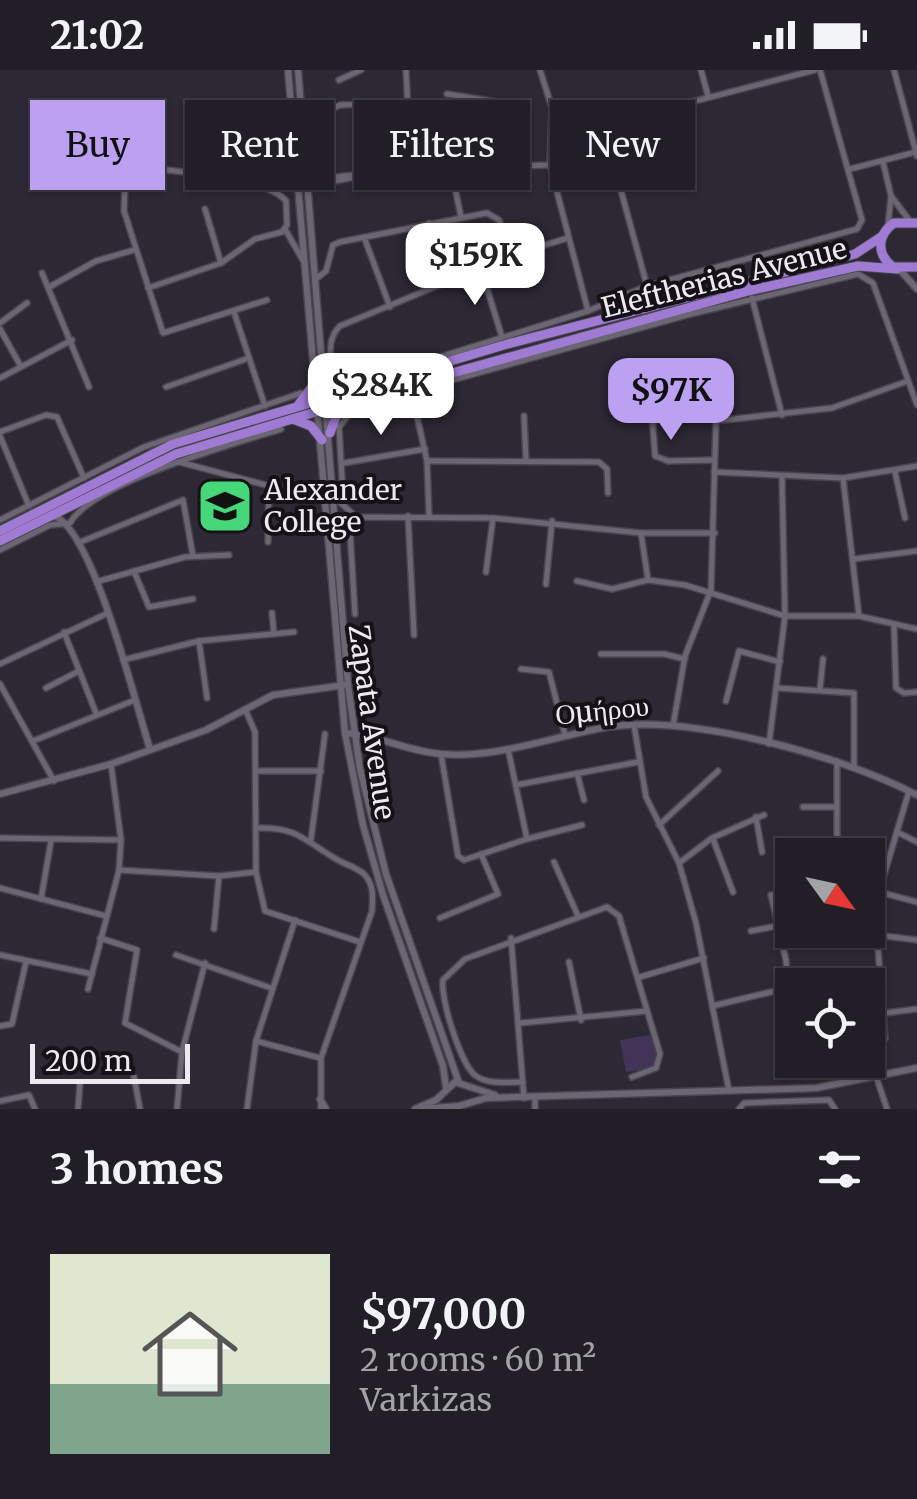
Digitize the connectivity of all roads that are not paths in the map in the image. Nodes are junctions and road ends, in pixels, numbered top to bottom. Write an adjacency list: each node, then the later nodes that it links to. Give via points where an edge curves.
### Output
1 (288, 70): 12 (main road)
2 (298, 70): 13 (main road)
3 (361, 70): 9 (street)
4 (406, 70): 14 (street)
5 (540, 70): 17 (street)
6 (701, 70): 11 (street)
7 (818, 70): 11 (street); 22 (street)
8 (894, 70): 18 (street)
9 (339, 80)
10 (447, 94): 15 (street)
11 (708, 96): 16 (street)
12 (291, 100)
13 (301, 100)
14 (406, 100)
15 (484, 100)
16 (694, 100)
17 (550, 102)
18 (916, 154): 19 (street)
19 (883, 162): 22 (street); 30 (street)
20 (550, 165): 21 (street)
21 (530, 167)
22 (850, 169): 50 (street, via 862,220 857,228)
23 (165, 170): 35 (street, via 277,193 286,201)
24 (128, 190): 39 (street, via 124,211)
25 (299, 190): 42 (main road)
26 (309, 190): 47 (main road)
27 (455, 190): 32 (street)
28 (556, 190): 38 (street)
29 (621, 190): 50 (street)
30 (891, 196): 34 (street); 36 (street)
31 (206, 209): 41 (street)
32 (461, 217): 33 (street); 40 (street, via 495,215)
33 (429, 222): 37 (street); 48 (street)
34 (913, 222): 36 (highway, Eleftherias Avenue)
35 (285, 230): 41 (street, via 255,239); 42 (street)
36 (884, 233): 45 (highway, via 882,256); 74 (highway, Eleftherias Avenue, via 856,254)
37 (364, 236): 47 (street, via 333,246); 56 (street)
38 (568, 238): 40 (street); 57 (street)
39 (134, 250): 49 (street, via 96,261); 51 (street)
40 (512, 255): 44 (street)
41 (221, 263): 51 (street)
42 (305, 264): 69 (main road)
43 (917, 267): 45 (highway, Eleftherias Avenue)
44 (481, 269): 48 (street); 62 (street)
45 (898, 269): 52 (main road); 59 (highway, Eleftherias Avenue, via 858,266)
46 (42, 273): 49 (street)
47 (316, 280): 66 (main road)
48 (448, 282): 56 (street)
49 (52, 286): 63 (street)
50 (647, 286): 57 (street)
51 (148, 288): 58 (street, via 163,333)
52 (917, 289)
53 (752, 298): 59 (street); 68 (street, via 864,275 873,283); 81 (street)
54 (267, 300): 58 (street)
55 (27, 303): 60 (street)
56 (390, 308): 74 (street, via 333,332 334,370)
57 (588, 310): 62 (street)
58 (234, 312): 64 (street)
59 (657, 320): 61 (highway, Eleftherias Avenue)
60 (0, 326): 65 (street)
61 (624, 329): 73 (street); 74 (highway, Eleftherias Avenue)
62 (502, 337): 74 (street)
63 (72, 340): 65 (street); 72 (street)
64 (249, 358): 71 (street); 79 (street)
65 (21, 366): 67 (street)
66 (323, 369): 74 (highway, via 336,386); 77 (main road)
67 (0, 378)
68 (908, 381): 78 (street); 81 (street, via 846,405)
69 (314, 383): 77 (main road); 80 (highway)
70 (708, 383): 83 (street)
71 (166, 386)
72 (89, 387)
73 (411, 390): 88 (street); 94 (street, via 347,413 338,430)
74 (354, 391): 77 (highway, Eleftherias Avenue); 87 (highway)
75 (302, 393): 79 (street)
76 (651, 400): 89 (street, via 656,456)
77 (322, 404): 80 (highway, Eleftherias Avenue); 87 (main road, Zapata Avenue)
78 (917, 405)
79 (265, 406): 84 (street)
80 (293, 414): 84 (highway, Eleftherias Avenue); 87 (highway); 105 (highway, Eleftherias Avenue, via 176,454)
81 (782, 415): 83 (street)
82 (524, 416): 90 (street)
83 (716, 421): 89 (street)
84 (215, 426): 99 (street, via 144,447); 118 (highway, Eleftherias Avenue)
85 (281, 430): 92 (street)
86 (0, 434): 91 (street); 99 (street, via 46,415 58,417)
87 (326, 436): 104 (main road, Zapata Avenue); 106 (main road, Zapata Avenue)
88 (425, 448): 93 (street); 94 (street)
89 (714, 460): 97 (street)
90 (526, 461): 93 (street); 103 (street, via 599,462 607,469)
91 (10, 462): 95 (street); 107 (street)
92 (177, 462): 102 (street); 117 (street, via 86,507)
93 (428, 462): 109 (street)
94 (343, 463): 104 (street)
95 (0, 466)
96 (917, 466): 98 (street)
97 (714, 472): 100 (street); 119 (street)
98 (895, 472): 101 (street); 114 (street)
99 (84, 478): 107 (street)
100 (782, 478): 101 (street); 140 (street)
101 (843, 478): 128 (street)
102 (269, 485): 106 (street); 123 (street)
103 (608, 493)
104 (339, 497): 108 (street); 112 (main road, Zapata Avenue)
105 (81, 499): 110 (highway, Eleftherias Avenue); 117 (main road, via 70,508)
106 (326, 501): 158 (main road, Zapata Avenue)
107 (28, 506): 115 (street)
108 (351, 515): 111 (street); 112 (street); 139 (street)
109 (429, 515): 111 (street); 113 (street)
110 (47, 516): 117 (main road); 121 (highway, Eleftherias Avenue)
111 (408, 516): 147 (street)
112 (336, 517): 158 (main road, Zapata Avenue)
113 (493, 518): 116 (street); 130 (street)
114 (905, 518)
115 (0, 520)
116 (552, 521): 120 (street); 134 (street)
117 (68, 524): 122 (main road); 124 (street, via 50,525)
118 (0, 530)
119 (715, 532): 120 (street); 135 (street)
120 (641, 533): 132 (street)
121 (0, 541)
122 (77, 541): 127 (street, via 182,500); 133 (main road)
123 (268, 542)
124 (0, 550)
125 (917, 551): 128 (street)
126 (229, 555): 127 (street)
127 (193, 556): 129 (street)
128 (854, 558): 141 (street)
129 (134, 571): 133 (street); 136 (street, via 149,607)
130 (486, 572)
131 (577, 580): 132 (street, via 612,588)
132 (648, 580): 135 (street)
133 (99, 581): 137 (main road)
134 (546, 584)
135 (711, 590): 140 (street); 150 (street)
136 (193, 599)
137 (108, 613): 144 (street); 152 (main road)
138 (272, 613): 146 (street)
139 (355, 614)
140 (785, 616): 141 (street); 153 (street)
141 (859, 616): 142 (street)
142 (894, 626): 143 (street); 162 (street, via 894,683 899,692)
143 (917, 629)
144 (64, 632): 154 (street); 156 (street)
145 (294, 632): 146 (street)
146 (274, 634): 148 (street)
147 (414, 634)
148 (199, 641): 152 (street); 164 (street)
149 (601, 654): 150 (street)
150 (685, 659): 170 (street)
151 (823, 659): 161 (street)
152 (122, 660): 165 (main road)
153 (780, 662): 160 (street); 166 (street, via 739,651)
154 (0, 664)
155 (521, 669): 174 (street, via 549,672)
156 (80, 671): 159 (street); 168 (street)
157 (0, 684): 163 (street)
158 (344, 685): 167 (main road, via 283,692); 171 (main road, Zapata Avenue); 173 (main road, Zapata Avenue)
159 (46, 688)
160 (777, 688): 161 (street); 176 (street)
161 (820, 689): 183 (street, via 849,690 856,697)
162 (917, 692)
163 (3, 695): 175 (street)
164 (207, 698)
165 (134, 700): 168 (street); 178 (main road)
166 (726, 701)
167 (244, 709): 178 (main road); 185 (street, via 254,732)
168 (96, 714): 175 (street)
169 (634, 725): 170 (main road, Ομήρου); 174 (main road, Ομήρου); 181 (street)
170 (673, 726): 176 (main road, Ομήρου)
171 (345, 733): 173 (main road, Ομήρου); 264 (main road, Zapata Avenue, via 368,843 443,1066)
172 (325, 734): 184 (street)
173 (355, 734): 179 (main road, Ομήρου); 263 (main road, Zapata Avenue, via 386,874)
174 (565, 735): 177 (main road, Ομήρου)
175 (33, 740): 188 (street)
176 (769, 744): 180 (main road, Ομήρου)
177 (508, 746): 179 (main road, Ομήρου); 189 (street)
178 (150, 749): 182 (main road)
179 (441, 754): 211 (street, via 458,856)
180 (838, 761): 183 (main road, Ομήρου); 195 (street)
181 (638, 762): 187 (street); 199 (street)
182 (110, 764): 188 (main road); 207 (street)
183 (854, 766): 190 (main road, Ομήρου)
184 (321, 770): 185 (street); 205 (street)
185 (256, 772): 200 (street)
186 (718, 772): 199 (street)
187 (576, 773): 189 (street); 193 (street)
188 (54, 782): 191 (main road)
189 (516, 785): 206 (street)
190 (908, 791): 192 (main road, Ομήρου); 201 (street)
191 (0, 794)
192 (917, 795)
193 (584, 800)
194 (803, 807): 195 (street)
195 (836, 807): 204 (street)
196 (764, 815): 197 (street)
197 (756, 817): 203 (street); 210 (street)
198 (582, 825): 206 (street)
199 (659, 826): 213 (street)
200 (258, 828): 205 (street); 215 (street)
201 (897, 832): 209 (street); 216 (street)
202 (0, 838): 208 (street)
203 (712, 838): 213 (street); 219 (street)
204 (837, 838)
205 (311, 839): 235 (street, via 369,882 372,911)
206 (527, 839): 211 (street)
207 (121, 840): 208 (street); 214 (street)
208 (51, 841): 222 (street)
209 (917, 842)
210 (762, 852)
211 (480, 854): 226 (street, via 498,894)
212 (554, 862): 225 (street)
213 (679, 863): 239 (street)
214 (118, 870): 217 (street); 224 (street)
215 (256, 872): 217 (street); 227 (street, via 265,910)
216 (885, 872)
217 (220, 876): 229 (street)
218 (1, 888): 221 (street); 222 (street)
219 (733, 892)
220 (885, 894): 223 (street)
221 (0, 897)
222 (41, 900): 224 (street)
223 (917, 902)
224 (106, 916): 232 (street)
225 (578, 916): 233 (street); 244 (street, via 614,909)
226 (440, 918)
227 (295, 920): 235 (street); 245 (street)
228 (775, 927): 230 (street)
229 (214, 929)
230 (751, 931)
231 (885, 936): 234 (street)
232 (100, 938): 243 (street); 255 (street, via 137,950 125,1023)
233 (511, 938): 252 (street); 261 (street, via 460,961 442,987 469,1070 486,1081)
234 (917, 940)
235 (360, 942): 256 (street)
236 (783, 948): 247 (street, via 785,991)
237 (0, 955): 240 (street)
238 (176, 955): 242 (street)
239 (704, 958): 244 (street); 247 (street)
240 (26, 962): 243 (street); 253 (street)
241 (569, 962): 251 (street)
242 (205, 963): 245 (street); 255 (street)
243 (92, 974): 246 (street)
244 (640, 977): 249 (street)
245 (271, 988): 254 (street)
246 (88, 989)
247 (712, 1006): 266 (street)
248 (917, 1009): 250 (street)
249 (648, 1011): 251 (street); 259 (street, via 660,1059 650,1072)
250 (885, 1013)
251 (581, 1020): 252 (street)
252 (521, 1023): 261 (street)
253 (4, 1027)
254 (256, 1041): 256 (street); 279 (street)
255 (182, 1052): 278 (street)
256 (320, 1058): 273 (street)
257 (917, 1068): 260 (main road)
258 (134, 1077): 277 (street)
259 (632, 1077)
260 (877, 1079): 265 (main road); 283 (street)
261 (523, 1082): 267 (street)
262 (80, 1083): 276 (street)
263 (462, 1084): 264 (main road); 267 (main road); 271 (main road, Zapata Avenue)
264 (445, 1090): 272 (main road, Zapata Avenue); 280 (main road)
265 (776, 1090): 266 (main road); 270 (street)
266 (729, 1091): 268 (main road)
267 (520, 1098): 268 (main road); 271 (main road)
268 (535, 1098): 281 (street)
269 (0, 1100): 275 (street, via 33,1096)
270 (776, 1100): 274 (street, via 829,1100); 282 (street)
271 (464, 1103): 272 (main road)
272 (453, 1106): 280 (main road)
273 (322, 1107)
274 (834, 1107)
275 (36, 1109)
276 (78, 1109)
277 (140, 1109)
278 (177, 1109)
279 (247, 1109)
280 (418, 1109)
281 (535, 1109)
282 (739, 1109)
283 (888, 1109)

